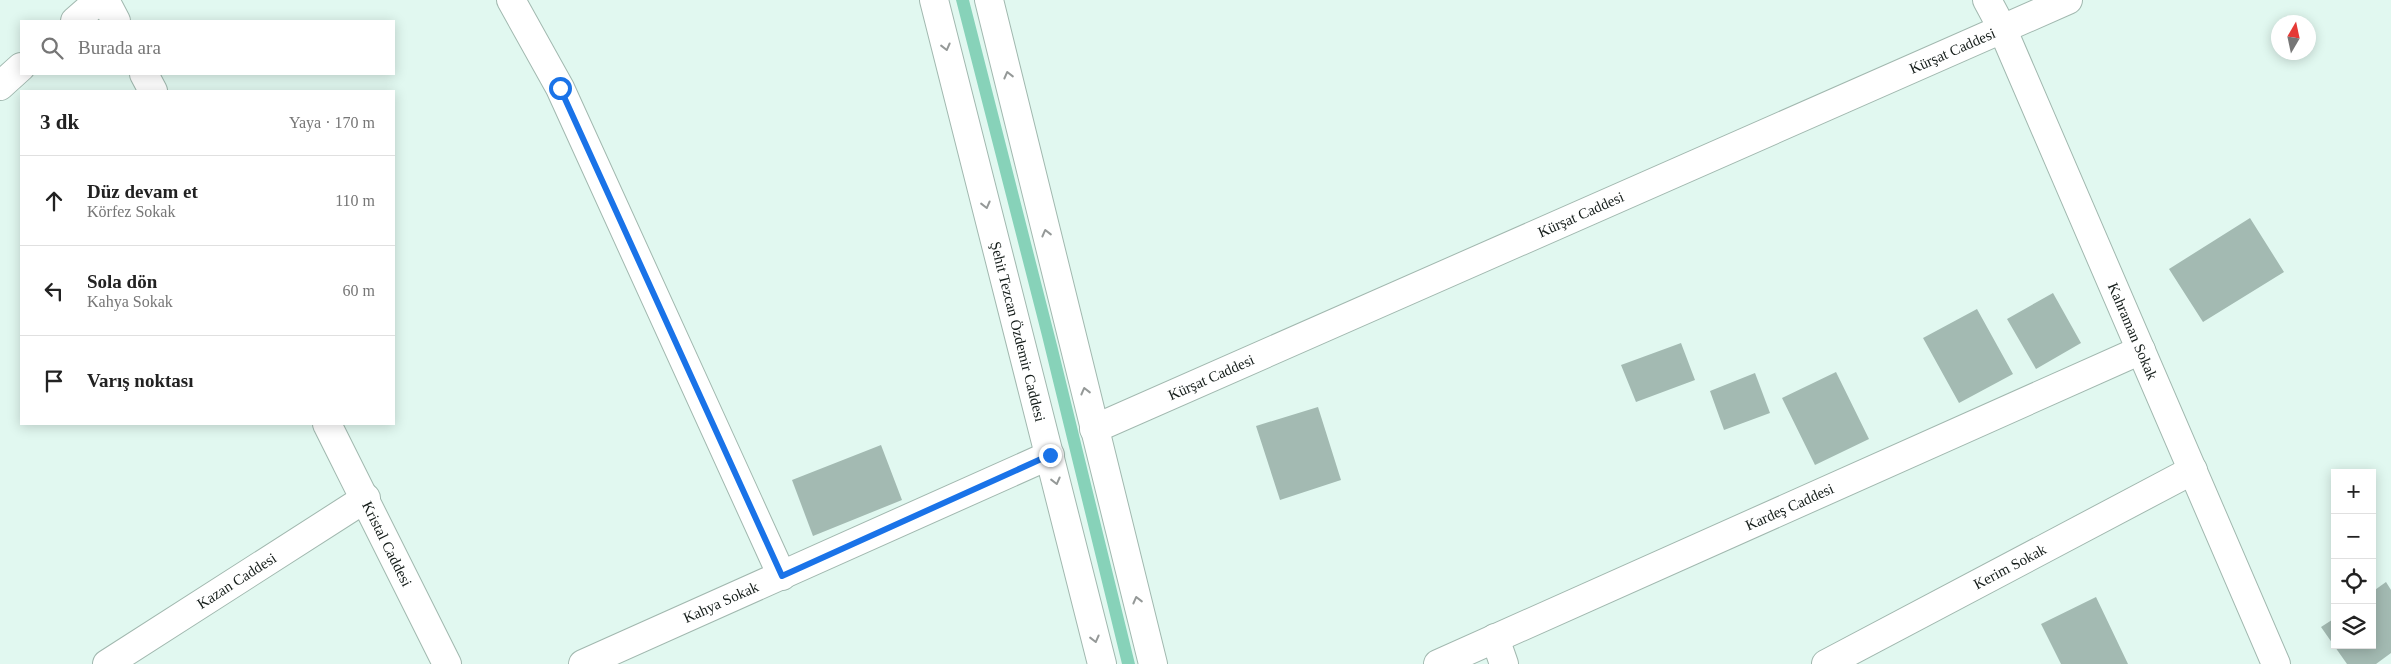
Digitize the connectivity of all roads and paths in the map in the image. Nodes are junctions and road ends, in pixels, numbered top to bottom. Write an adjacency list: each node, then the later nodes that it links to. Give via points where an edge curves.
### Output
1 (100, 0): 8 (street)
2 (105, 0): 9 (street)
3 (510, 0): 21 (street, via 560,88)
4 (934, 0): 18 (street, Şehit Tezcan Özdemir Caddesi, one-way to 18)
5 (989, 0): 17 (street, one-way to 5)
6 (1987, 0): 10 (street, Kahraman Sokak)
7 (2068, 0): 10 (street, Kürşat Caddesi)
8 (76, 20)
9 (115, 20)
10 (2002, 28): 15 (street, Kahraman Sokak); 17 (street, Kürşat Caddesi)
11 (20, 68): 13 (street)
12 (145, 75): 14 (street)
13 (0, 86)
14 (152, 90)
15 (2142, 350): 19 (street, Kahraman Sokak); 22 (street, Kardeş Caddesi)
16 (328, 425): 20 (street, Kristal Caddesi)
17 (1094, 429): 27 (street, one-way to 17)
18 (1050, 455): 21 (street, Kahya Sokak); 26 (street, Şehit Tezcan Özdemir Caddesi, one-way to 26)
19 (2193, 470): 30 (street, Kerim Sokak); 31 (street, Kahraman Sokak)
20 (366, 498): 23 (street, Kazan Caddesi); 24 (street, Kristal Caddesi)
21 (782, 576): 25 (street, Kahya Sokak)
22 (1495, 638): 28 (street, Kardeş Caddesi); 29 (street)
23 (107, 664)
24 (447, 664)
25 (583, 664)
26 (1102, 664)
27 (1153, 664)
28 (1438, 664)
29 (1504, 664)
30 (1826, 664)
31 (2276, 664)

